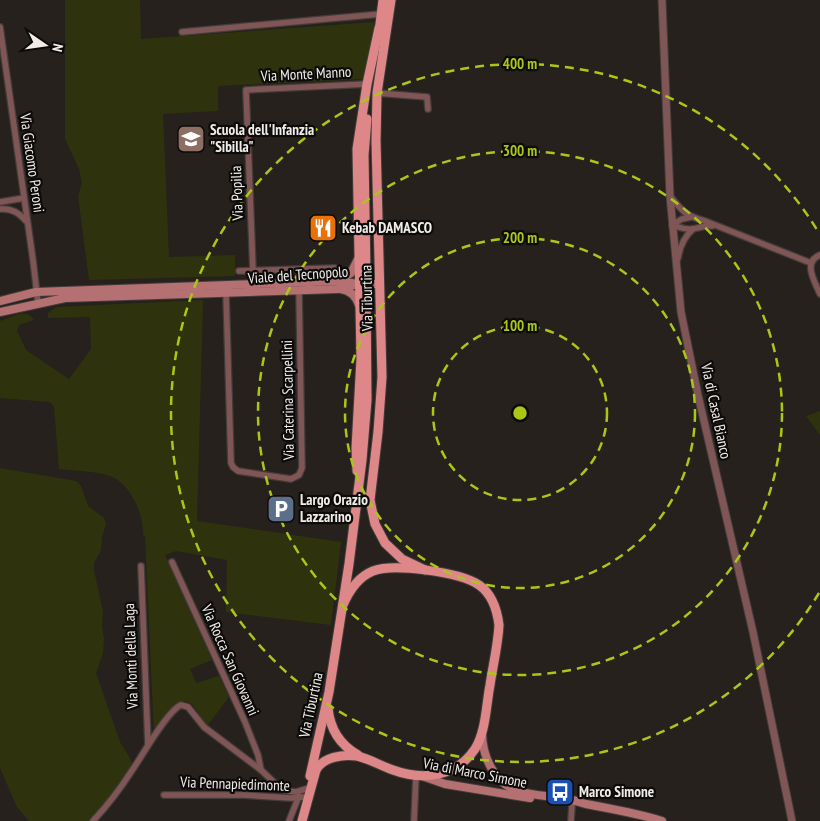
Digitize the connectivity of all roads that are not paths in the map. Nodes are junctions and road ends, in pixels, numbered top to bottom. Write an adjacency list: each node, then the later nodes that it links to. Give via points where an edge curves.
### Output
1 (383, 0): 4 (main road, Via Tiburtina)
2 (391, 0): 11 (main road, Via Tiburtina)
3 (662, 0): 13 (street, Via di Casal Bianco)
4 (381, 14): 6 (main road, Via Tiburtina); 7 (street)
5 (0, 27): 8 (street, Via Giacomo Peroni)
6 (379, 28): 9 (main road); 30 (main road, Via Tiburtina, via 364,144)
7 (182, 32)
8 (1, 37): 14 (street, Via Giacomo Peroni)
9 (367, 84): 10 (street, Via Monte Manno); 23 (main road, via 357,149)
10 (246, 90): 28 (street, Via Popilia)
11 (377, 93): 12 (street, via 427,97); 32 (main road, Via Tiburtina)
12 (428, 109)
13 (670, 196): 17 (street, via 682,212); 19 (street, Via di Casal Bianco)
14 (24, 198): 15 (street); 18 (street, Via Giacomo Peroni)
15 (0, 202)
16 (0, 209): 18 (street, via 11,209)
17 (691, 217): 19 (street); 20 (street)
18 (28, 224): 35 (street, Via Giacomo Peroni)
19 (672, 225): 21 (street); 25 (street, Via di Casal Bianco)
20 (720, 227): 21 (street, via 705,225); 24 (street)
21 (693, 229): 25 (street, via 679,247)
22 (820, 255): 24 (street)
23 (358, 259): 31 (main road); 33 (main road, via 351,273)
24 (812, 263): 38 (street, via 810,270)
25 (676, 267): 65 (street, Via di Casal Bianco, via 681,312 698,395 755,641)
26 (336, 268): 27 (street)
27 (298, 269): 28 (street); 34 (street)
28 (253, 271): 29 (street)
29 (239, 272)
30 (366, 275)
31 (359, 284): 32 (main road, Viale del Tecnopolo); 33 (main road, Viale del Tecnopolo); 41 (main road)
32 (380, 284): 46 (main road, Via Tiburtina, via 382,377 371,512 385,543 402,559)
33 (338, 285): 34 (main road, Viale del Tecnopolo); 41 (main road, via 356,297)
34 (299, 286): 35 (main road, Viale del Tecnopolo); 36 (main road, Viale del Tecnopolo); 36 (street, Via Caterina Scarpellini, via 302,468 298,476 291,479 238,471 231,463)
35 (36, 292): 39 (main road, Viale del Tecnopolo); 40 (street, Via Giacomo Peroni)
36 (226, 293): 40 (main road, Viale del Tecnopolo, via 65,298)
37 (366, 294): 43 (main road, Via Tiburtina, via 367,404)
38 (820, 294)
39 (0, 301)
40 (38, 303): 42 (main road, Viale del Tecnopolo)
41 (359, 305): 43 (main road)
42 (0, 312)
43 (358, 492): 47 (main road, Via Tiburtina)
44 (172, 562): 52 (street, Via Rocca San Giovanni, via 244,722)
45 (141, 566): 50 (street, Via Monti della Laga)
46 (425, 570): 47 (main road, via 389,568 372,572 355,585); 49 (main road, via 469,579 488,593 498,613 499,634)
47 (343, 605): 48 (main road, Via Tiburtina)
48 (329, 692): 51 (main road, Via di Marco Simone, via 329,716 336,735); 54 (main road, Via Tiburtina)
49 (482, 729): 53 (main road, via 475,749 462,764 444,773); 56 (main road, Via di Marco Simone, via 487,761 502,782 520,791)
50 (148, 746): 52 (street, via 174,710 183,705 204,727); 58 (street)
51 (363, 758): 53 (main road, Via di Marco Simone); 61 (main road, Via di Marco Simone, via 341,756 321,764 316,770)
52 (261, 770): 54 (street, via 284,790)
53 (419, 776): 57 (main road, Via di Marco Simone, via 445,784); 62 (street)
54 (304, 793): 55 (street, Via Pennapiedimonte); 59 (street); 60 (main road, Via Tiburtina)
55 (164, 794)
56 (584, 804): 57 (main road, Via di Marco Simone); 64 (main road, Via di Marco Simone)
57 (572, 805): 63 (street)
58 (93, 821)
59 (289, 821)
60 (297, 821)
61 (302, 821)
62 (414, 821)
63 (571, 821)
64 (662, 821)
65 (792, 821)

